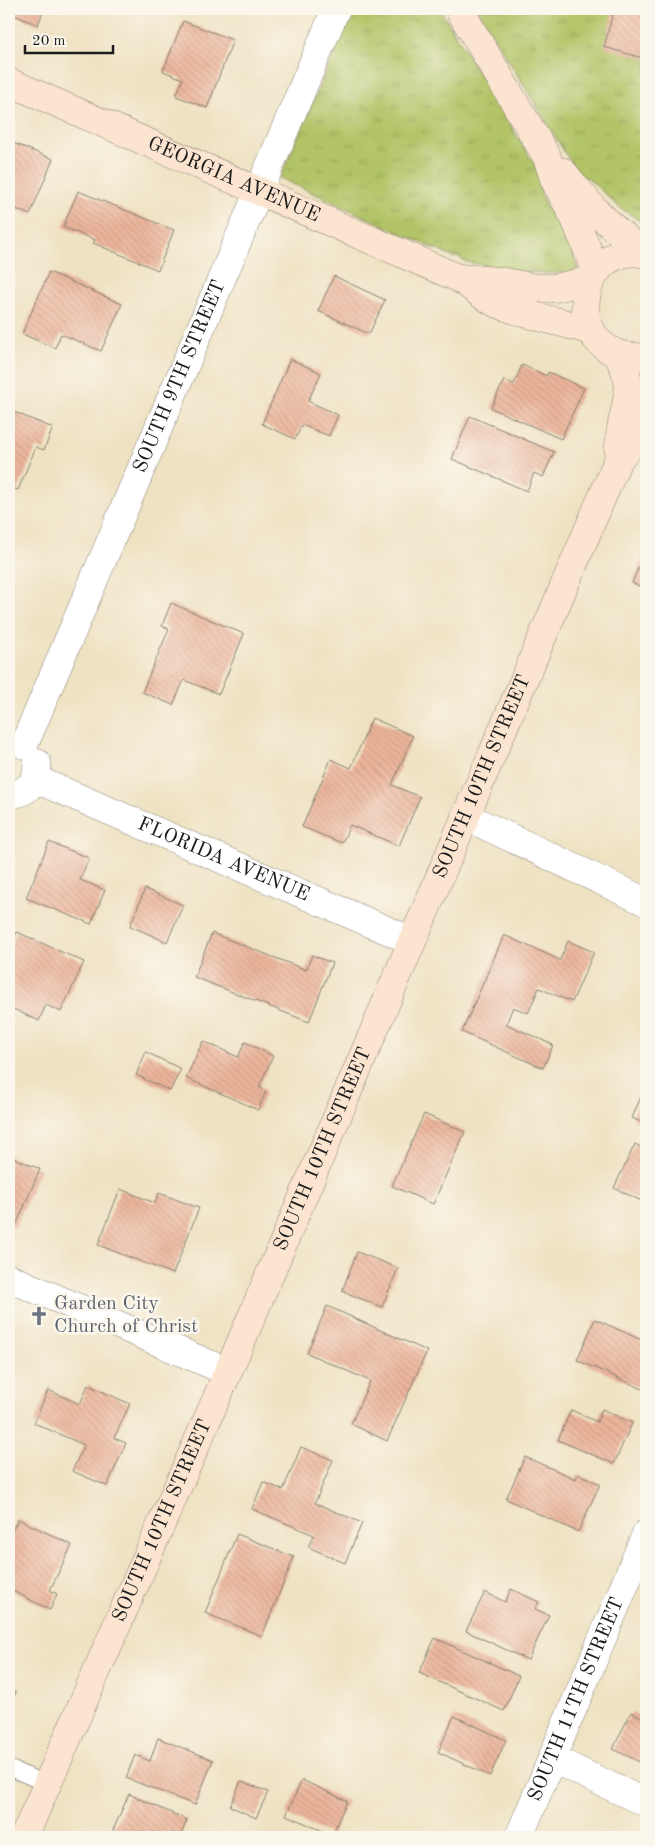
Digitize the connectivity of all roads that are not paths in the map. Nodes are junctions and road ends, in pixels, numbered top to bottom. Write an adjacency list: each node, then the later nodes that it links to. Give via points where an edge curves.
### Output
1 (336, 9): 5 (street, SOUTH 9TH STREET)
2 (459, 9): 4 (street)
3 (9, 82): 5 (street, GEORGIA AVENUE)
4 (547, 157): 6 (street, via 594,209); 7 (street, via 554,180 588,252)
5 (258, 190): 8 (street, GEORGIA AVENUE); 14 (street, SOUTH 9TH STREET)
6 (645, 253): 7 (street, via 616,257)
7 (593, 277): 8 (street, GEORGIA AVENUE, via 554,288); 9 (street, via 586,292 585,306 586,319)
8 (458, 278): 9 (street, GEORGIA AVENUE, via 492,301)
9 (592, 331): 10 (street, via 602,344)
10 (617, 354): 11 (street); 13 (street, SOUTH 10TH STREET, via 629,383)
11 (646, 357)
12 (646, 419): 13 (street, SOUTH 10TH STREET, via 638,438)
13 (618, 460): 17 (street, SOUTH 10TH STREET)
14 (16, 743): 15 (street, via 31,750 35,756 38,764)
15 (35, 779): 16 (street, via 23,792); 19 (street, FLORIDA AVENUE)
16 (9, 794)
17 (465, 816): 18 (street); 19 (street, SOUTH 10TH STREET)
18 (646, 902)
19 (412, 941): 21 (street, SOUTH 10TH STREET)
20 (9, 1278): 21 (street)
21 (228, 1372): 25 (street, SOUTH 10TH STREET)
22 (646, 1534): 23 (street, SOUTH 11TH STREET)
23 (553, 1759): 26 (street); 28 (street, SOUTH 11TH STREET)
24 (9, 1768): 25 (lane)
25 (47, 1784): 27 (street, SOUTH 10TH STREET)
26 (646, 1803)
27 (24, 1837)
28 (519, 1837)

